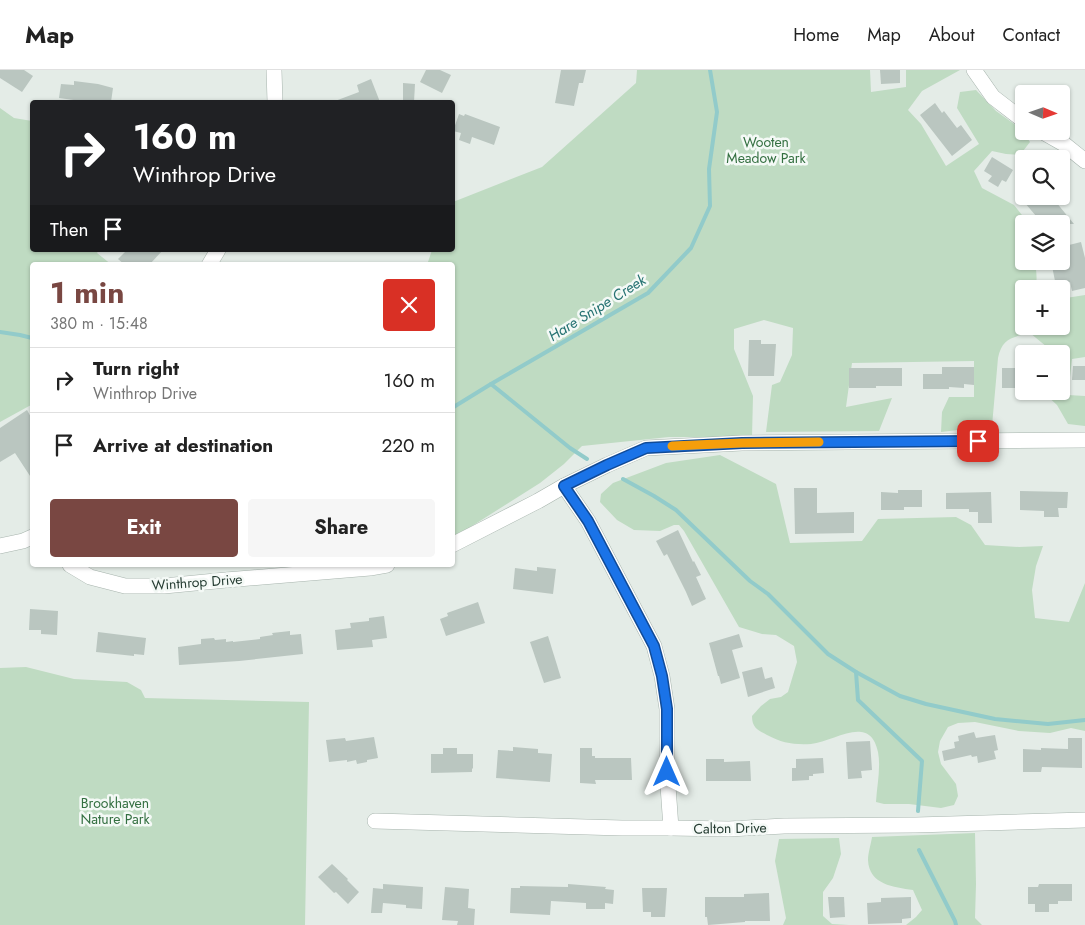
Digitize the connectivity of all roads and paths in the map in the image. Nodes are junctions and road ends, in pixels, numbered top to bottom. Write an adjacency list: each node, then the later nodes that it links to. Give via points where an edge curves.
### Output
1 (274, 70): 3 (street)
2 (974, 70): 4 (street, via 993,97)
3 (275, 100)
4 (1015, 114)
5 (1057, 140): 6 (street)
6 (1085, 162)
7 (1085, 440): 8 (street, via 742,443 646,448)
8 (564, 486): 10 (street); 16 (street, via 588,521 654,646 667,709)
9 (30, 538): 11 (street)
10 (455, 543)
11 (0, 546)
12 (73, 567): 13 (street, Winthrop Drive, via 90,577 125,586 164,586)
13 (376, 567)
14 (1085, 820): 16 (street, Calton Drive)
15 (375, 821): 16 (street, Calton Drive)
16 (671, 828)

